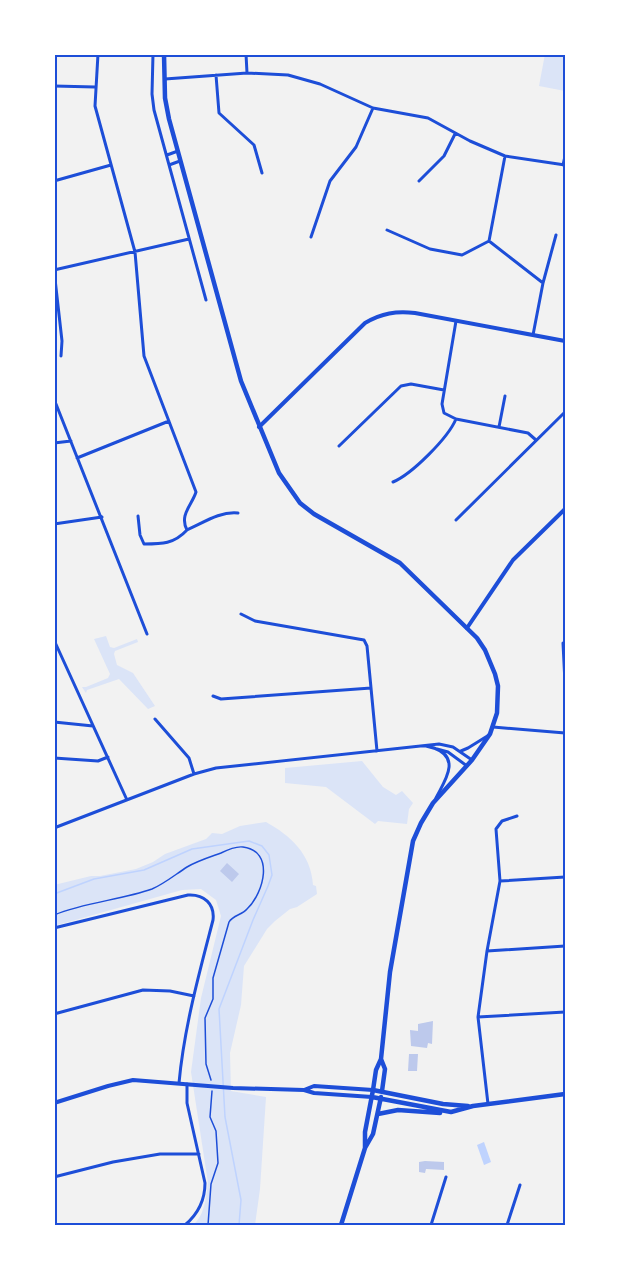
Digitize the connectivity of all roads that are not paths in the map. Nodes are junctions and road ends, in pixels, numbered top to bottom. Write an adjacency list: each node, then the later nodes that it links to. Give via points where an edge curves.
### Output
1 (98, 54): 9 (street)
2 (153, 54): 13 (street, via 154,110)
3 (164, 54): 7 (main road)
4 (246, 54): 5 (street)
5 (247, 73): 6 (street); 10 (street, via 300,77)
6 (216, 75): 7 (street); 20 (street, via 219,113 254,145)
7 (164, 79): 12 (main road)
8 (54, 86): 9 (street)
9 (95, 87): 17 (street, via 94,106)
10 (373, 108): 11 (street, via 429,118); 25 (street, via 356,147 330,181)
11 (455, 134): 14 (street); 22 (street, via 444,156)
12 (178, 152): 13 (street); 16 (main road)
13 (167, 155): 18 (street)
14 (505, 156): 19 (street); 27 (street)
15 (565, 156): 19 (street)
16 (180, 161): 18 (street); 42 (main road, via 241,381)
17 (111, 165): 21 (street); 28 (street)
18 (169, 165): 26 (street)
19 (564, 165)
20 (261, 173)
21 (54, 181)
22 (419, 181)
23 (387, 230): 27 (street, via 430,249 462,255)
24 (556, 235): 30 (street)
25 (311, 237)
26 (189, 239): 28 (street); 31 (street)
27 (489, 241): 30 (street)
28 (135, 252): 29 (street); 41 (street, via 144,356)
29 (54, 270): 35 (street)
30 (543, 283): 33 (street)
31 (206, 300)
32 (456, 321): 33 (street); 36 (street); 42 (street, via 396,311 374,317)
33 (532, 335): 34 (street)
34 (565, 341)
35 (61, 356)
36 (444, 390): 40 (street, via 444,413); 47 (street, via 401,386)
37 (505, 396): 43 (street)
38 (56, 404): 45 (street)
39 (565, 412): 44 (street)
40 (456, 419): 43 (street); 49 (street, via 450,431 404,477)
41 (169, 421): 48 (street); 56 (street, via 196,492 185,515)
42 (259, 427): 58 (main road, via 279,473 300,503 328,524 400,563)
43 (499, 427): 44 (street, via 528,433)
44 (536, 440): 54 (street)
45 (71, 441): 46 (street); 48 (street)
46 (54, 443)
47 (339, 446)
48 (77, 458): 53 (street)
49 (393, 482)
50 (565, 509): 58 (street, via 513,560)
51 (238, 513): 56 (street, via 218,515)
52 (138, 516): 56 (street, via 144,544 168,543)
53 (102, 517): 55 (street); 59 (street)
54 (456, 520)
55 (54, 524)
56 (188, 530)
57 (242, 614): 63 (street, via 255,621 364,640)
58 (467, 628): 68 (main road, via 481,644 495,674 498,713)
59 (147, 634)
60 (54, 640): 67 (street)
61 (563, 643): 62 (street)
62 (565, 683)
63 (372, 688): 64 (street, via 221,699); 74 (street)
64 (213, 696)
65 (155, 719): 79 (street, via 189,759)
66 (54, 722): 67 (street)
67 (93, 726): 76 (street)
68 (493, 727): 69 (main road); 70 (street)
69 (490, 734): 73 (street); 77 (main road)
70 (565, 734)
71 (425, 746): 72 (street); 73 (street, via 443,744); 74 (street)
72 (434, 748): 78 (street, via 448,752); 81 (street, via 444,754 449,769)
73 (459, 750): 77 (street)
74 (377, 751): 79 (street, via 216,768)
75 (54, 758): 76 (street)
76 (108, 758): 80 (street)
77 (472, 760): 78 (main road)
78 (467, 766): 81 (main road)
79 (194, 774): 80 (street)
80 (127, 801): 83 (street)
81 (433, 802): 93 (main road, via 413,841 390,972)
82 (517, 816): 85 (street, via 500,821 496,829)
83 (54, 828)
84 (565, 877): 85 (street)
85 (500, 880): 88 (street)
86 (54, 928): 89 (street, via 188,895 199,896 213,908 213,913)
87 (565, 946): 88 (street)
88 (487, 951): 92 (street)
89 (194, 996): 91 (street, via 170,990 143,990); 94 (street)
90 (565, 1012): 92 (street)
91 (54, 1014)
92 (478, 1017): 103 (street)
93 (381, 1059): 97 (main road); 98 (main road, via 385,1069)
94 (179, 1083): 95 (street); 102 (street, via 133,1080)
95 (187, 1084): 96 (street); 108 (street, via 187,1103)
96 (304, 1090): 97 (street, via 314,1086); 100 (street)
97 (374, 1090): 98 (main road); 100 (main road)
98 (382, 1091): 101 (main road); 104 (main road)
99 (565, 1094): 103 (main road)
100 (372, 1097): 101 (main road); 107 (main road)
101 (381, 1098): 105 (main road); 106 (main road)
102 (54, 1103)
103 (488, 1104): 104 (main road)
104 (473, 1106): 105 (main road)
105 (451, 1112): 106 (main road, via 398,1110)
106 (378, 1114): 107 (main road)
107 (365, 1148): 113 (main road)
108 (199, 1154): 109 (street, via 160,1154); 112 (street, via 205,1195)
109 (54, 1177)
110 (446, 1177): 114 (street)
111 (519, 1185): 115 (street)
112 (185, 1225)
113 (341, 1225)
114 (431, 1225)
115 (507, 1225)

